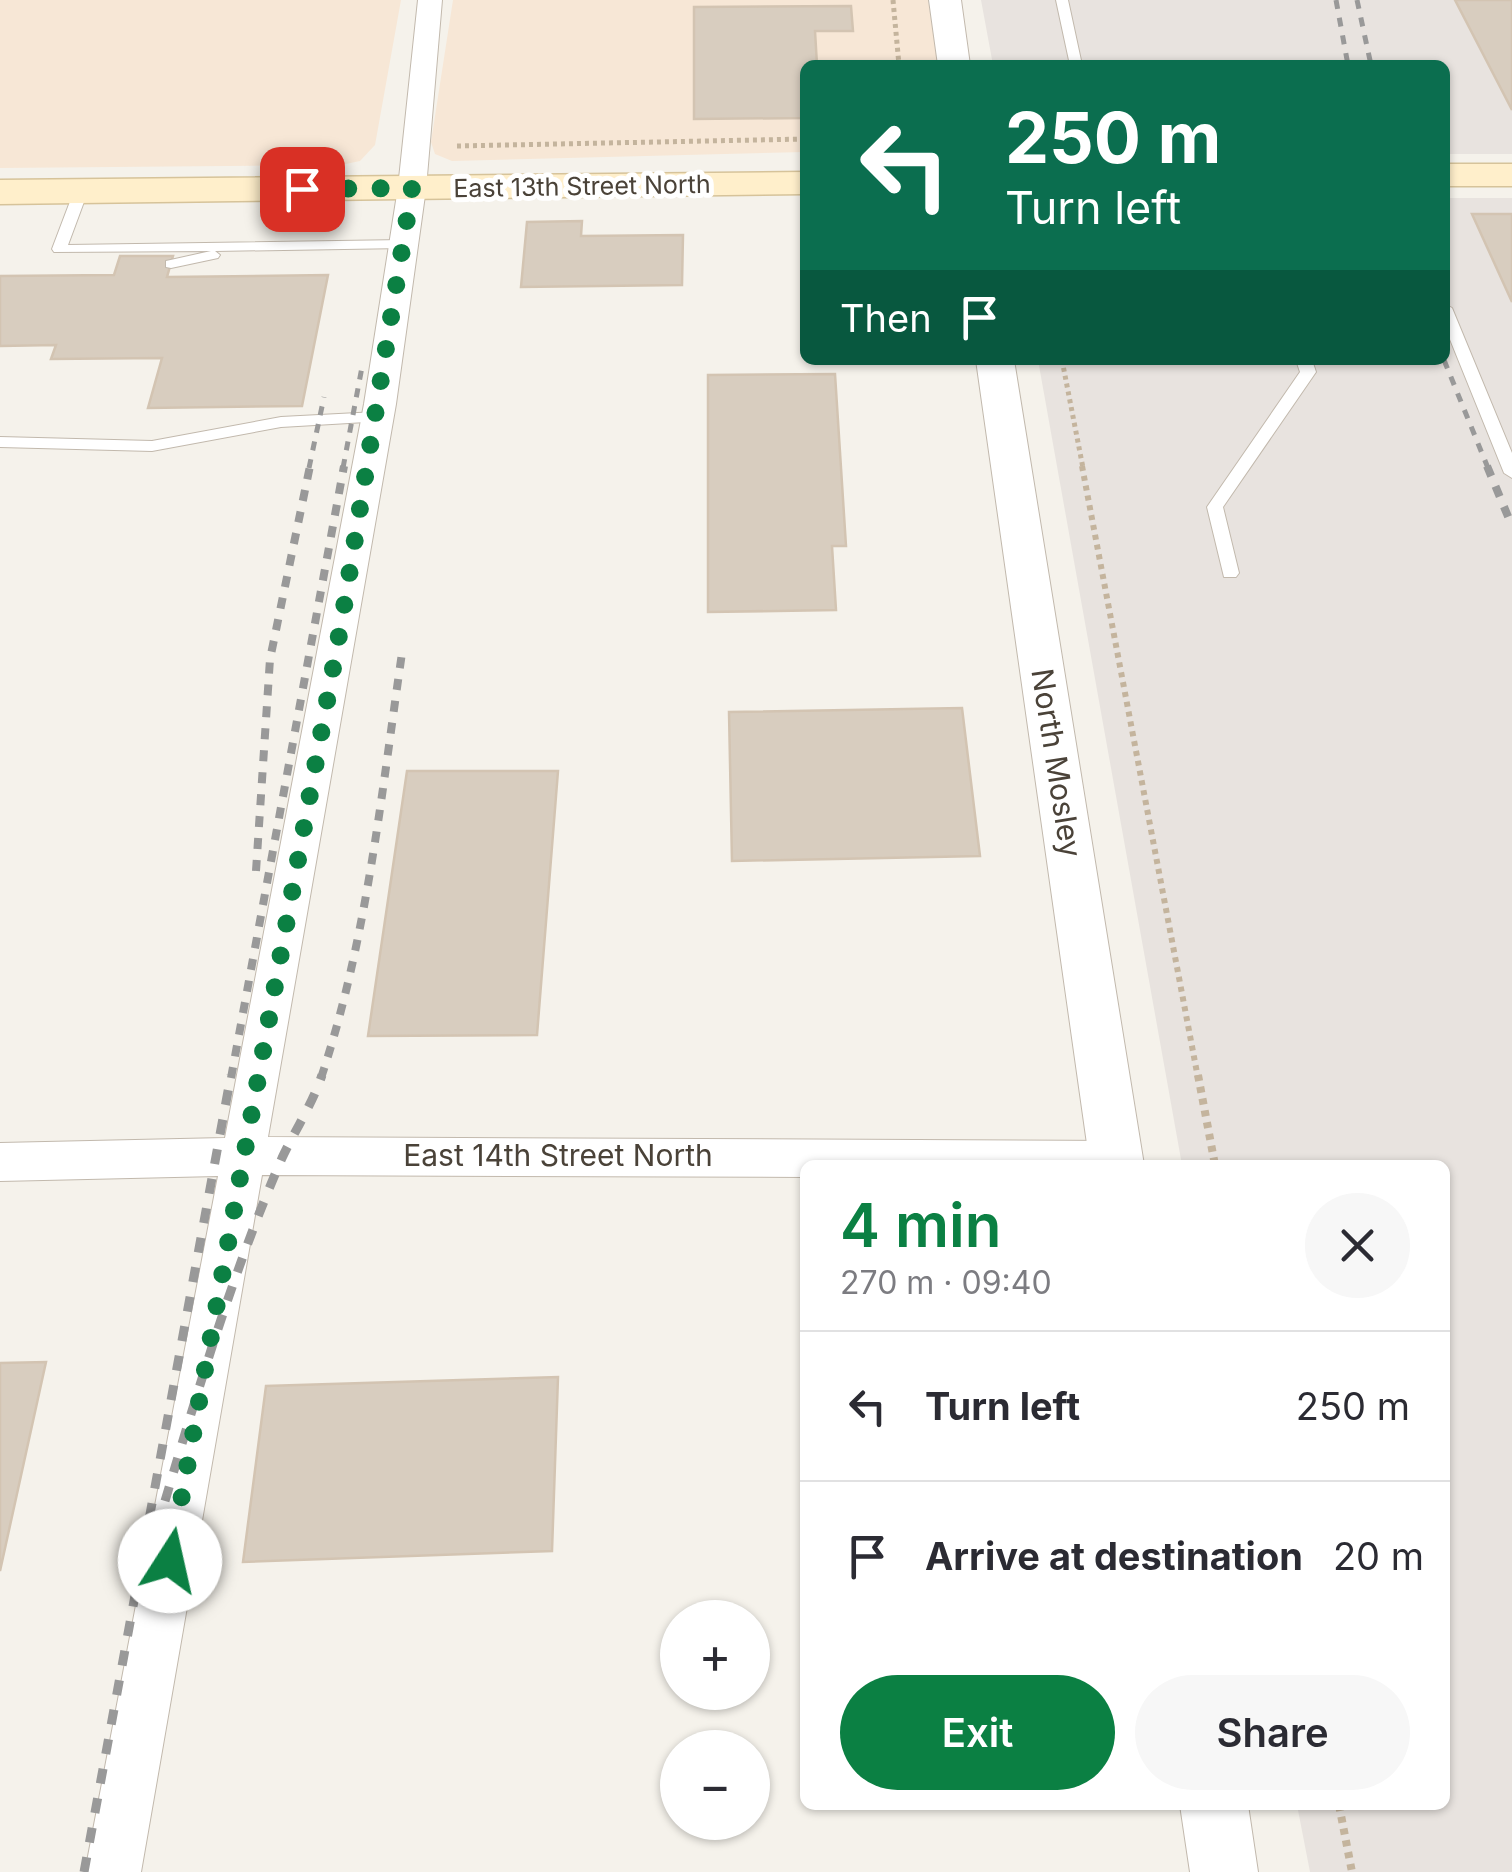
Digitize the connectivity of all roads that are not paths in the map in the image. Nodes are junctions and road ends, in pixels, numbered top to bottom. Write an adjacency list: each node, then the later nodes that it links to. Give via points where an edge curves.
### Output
1 (430, 0): 9 (street)
2 (945, 0): 4 (street)
3 (1062, 0): 5 (lane)
4 (953, 60)
5 (1075, 60)
6 (1450, 175): 7 (main road)
7 (1512, 175)
8 (800, 184): 9 (main road, East 13th Street North)
9 (412, 188): 10 (main road, East 13th Street North); 12 (street)
10 (81, 191): 11 (main road, East 13th Street North); 14 (lane, via 59,249)
11 (0, 192)
12 (404, 244): 13 (lane); 20 (street)
13 (228, 247): 14 (lane); 16 (lane, via 204,260)
14 (86, 249): 15 (lane)
15 (122, 264)
16 (171, 264)
17 (1450, 320): 22 (lane)
18 (997, 365): 25 (street, North Mosley)
19 (1306, 365): 23 (lane, via 1308,372 1215,507)
20 (377, 416): 21 (lane, via 281,422 152,446); 24 (street)
21 (0, 442)
22 (1512, 474)
23 (1230, 573)
24 (243, 1158): 26 (street, East 14th Street North); 27 (street, East 14th Street North); 29 (street)
25 (1117, 1160)
26 (800, 1161)
27 (0, 1162)
28 (1215, 1810): 30 (street)
29 (113, 1872)
30 (1224, 1872)

